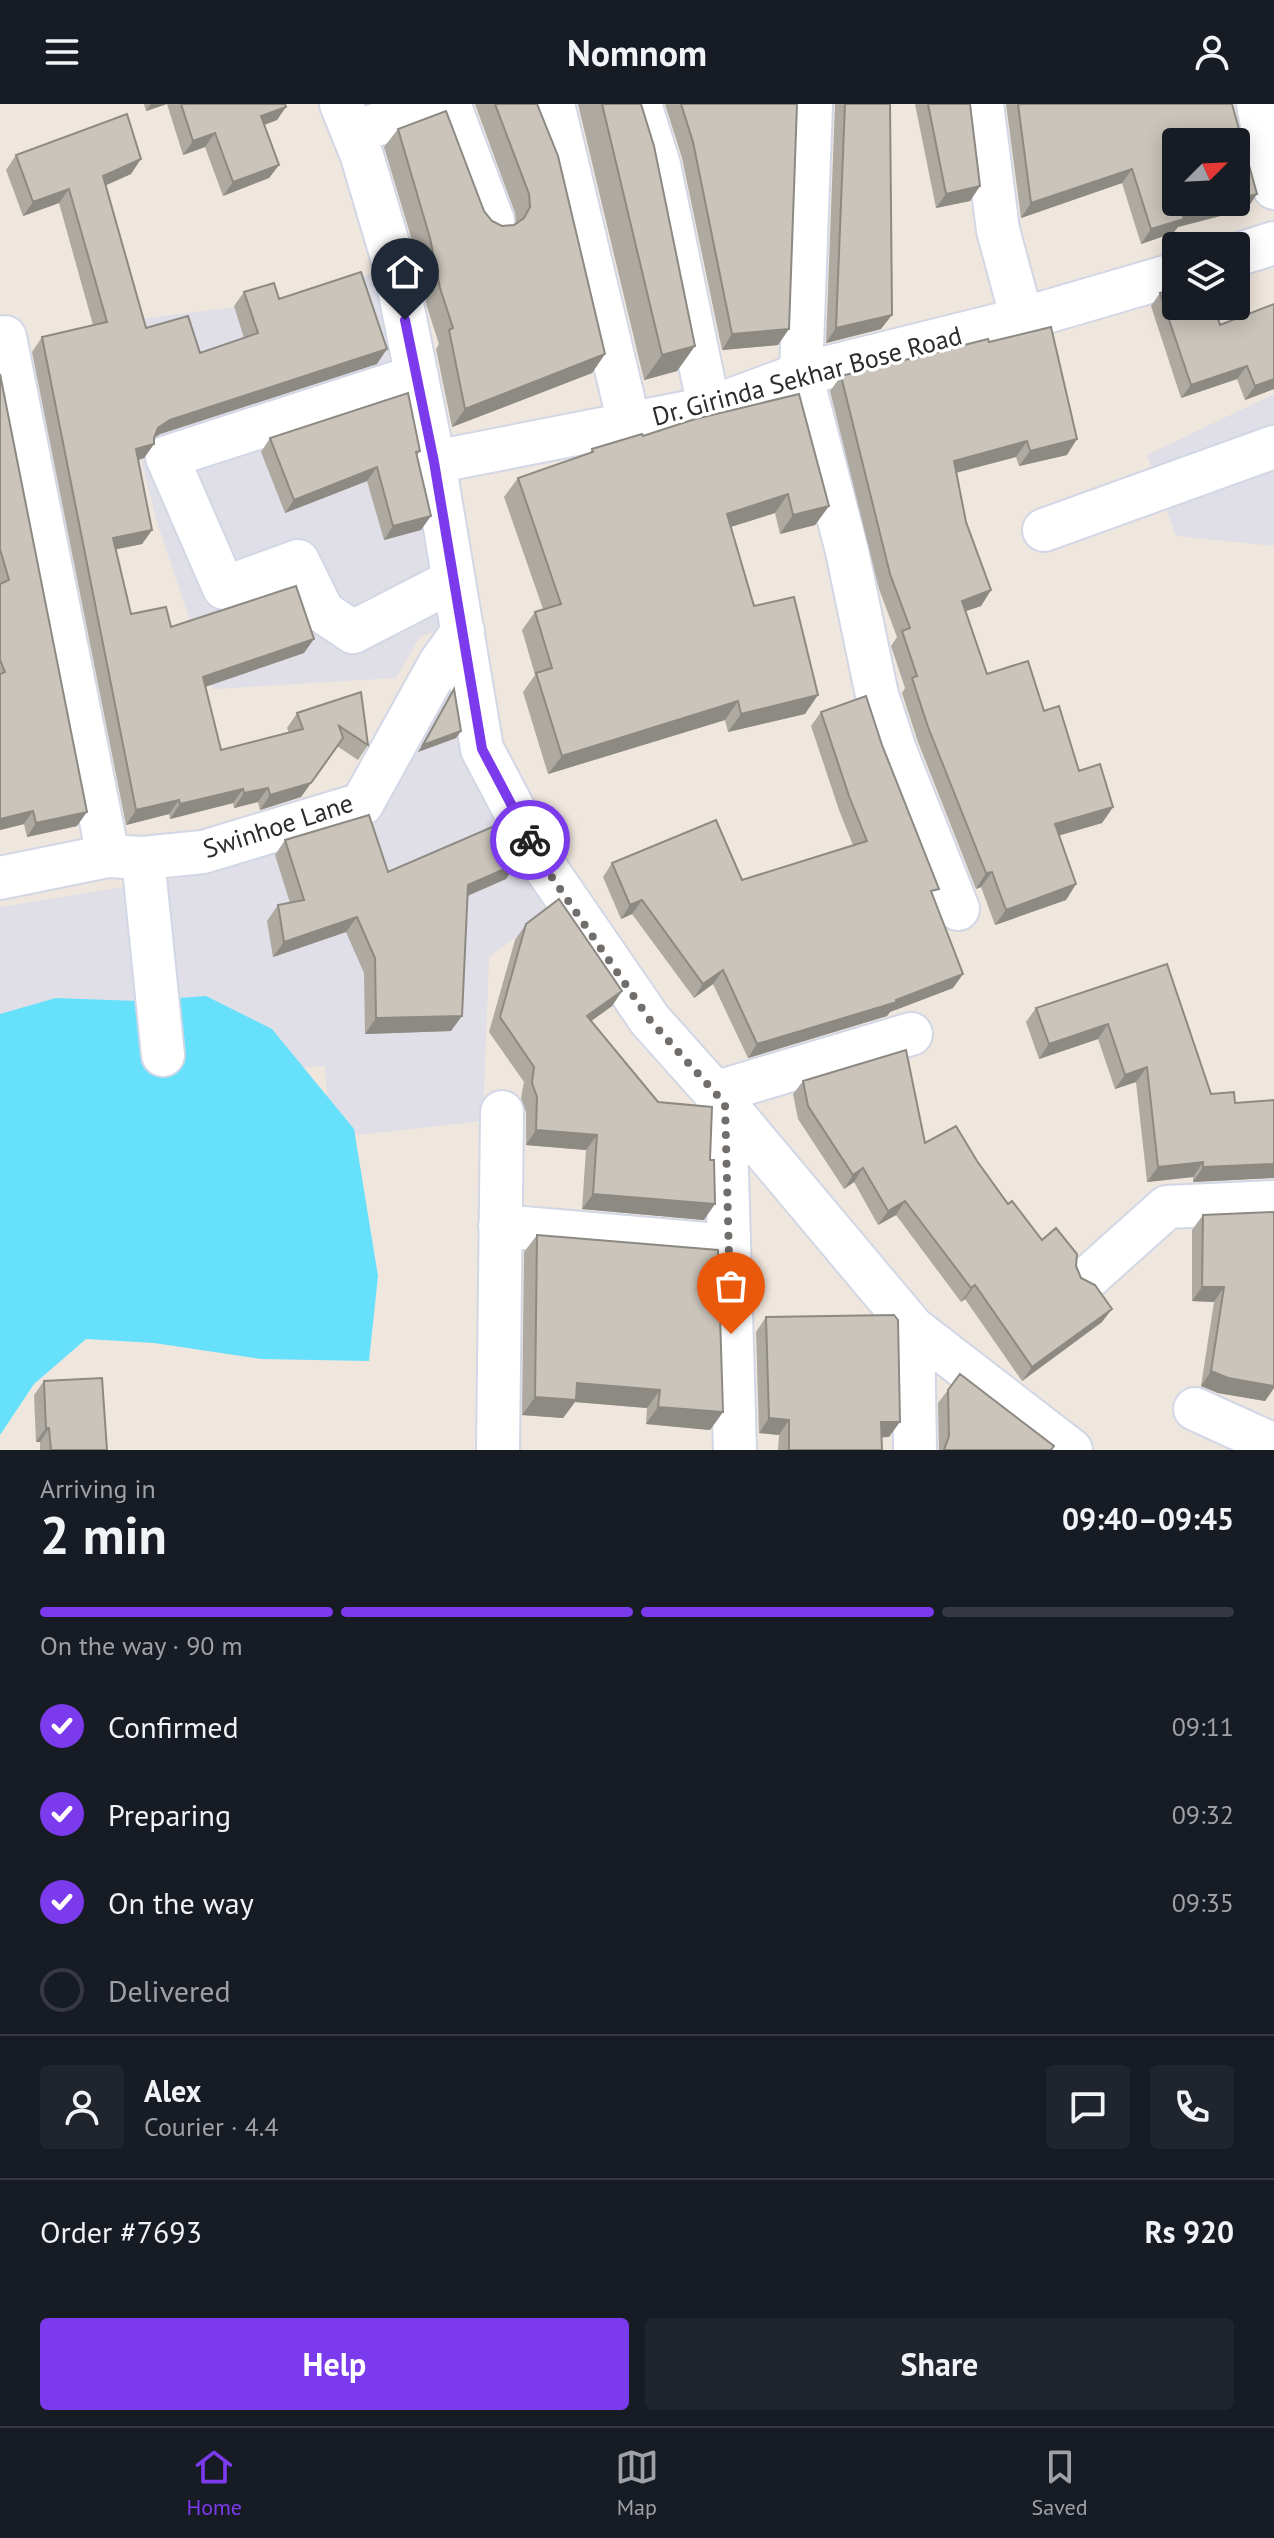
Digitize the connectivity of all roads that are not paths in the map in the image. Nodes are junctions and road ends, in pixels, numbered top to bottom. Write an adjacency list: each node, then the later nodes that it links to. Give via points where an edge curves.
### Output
1 (435, 104): 8 (street)
2 (449, 104): 10 (street)
3 (553, 104): 17 (street)
4 (640, 104): 16 (street, via 659,165)
5 (811, 104): 14 (street)
6 (982, 104): 12 (street, via 998,230)
7 (1258, 104): 9 (street)
8 (347, 118): 15 (street, via 394,264)
9 (1274, 188)
10 (493, 221)
11 (1162, 278): 12 (street, Dr. Girinda Sekhar Bose Road)
12 (1022, 319): 14 (street, Dr. Girinda Sekhar Bose Road)
13 (0, 338): 23 (street, via 5,337)
14 (801, 374): 16 (street, Dr. Girinda Sekhar Bose Road); 25 (street, via 877,695)
15 (417, 376): 19 (street); 21 (street, via 167,457 224,588 298,561 323,612 353,632)
16 (709, 408): 17 (street, Dr. Girinda Sekhar Bose Road)
17 (629, 423): 19 (street, Dr. Girinda Sekhar Bose Road)
18 (1274, 447): 20 (street)
19 (434, 462): 21 (street)
20 (1044, 530)
21 (454, 580): 22 (street)
22 (463, 631): 23 (street, Swinhoe Lane, via 362,804 203,852); 28 (street, via 482,749 545,867 650,1020)
23 (126, 857): 24 (street, Swinhoe Lane); 27 (street)
24 (0, 878)
25 (958, 909)
26 (911, 1034): 28 (street)
27 (163, 1055)
28 (719, 1098): 32 (street); 34 (street)
29 (502, 1112): 31 (street)
30 (1274, 1202): 33 (street, via 1167,1207)
31 (500, 1226): 32 (street); 38 (street)
32 (729, 1246): 39 (street)
33 (1090, 1276)
34 (913, 1328): 36 (street); 40 (street)
35 (1195, 1409): 37 (street)
36 (1053, 1442)
37 (1274, 1445)
38 (498, 1450)
39 (735, 1450)
40 (915, 1450)

